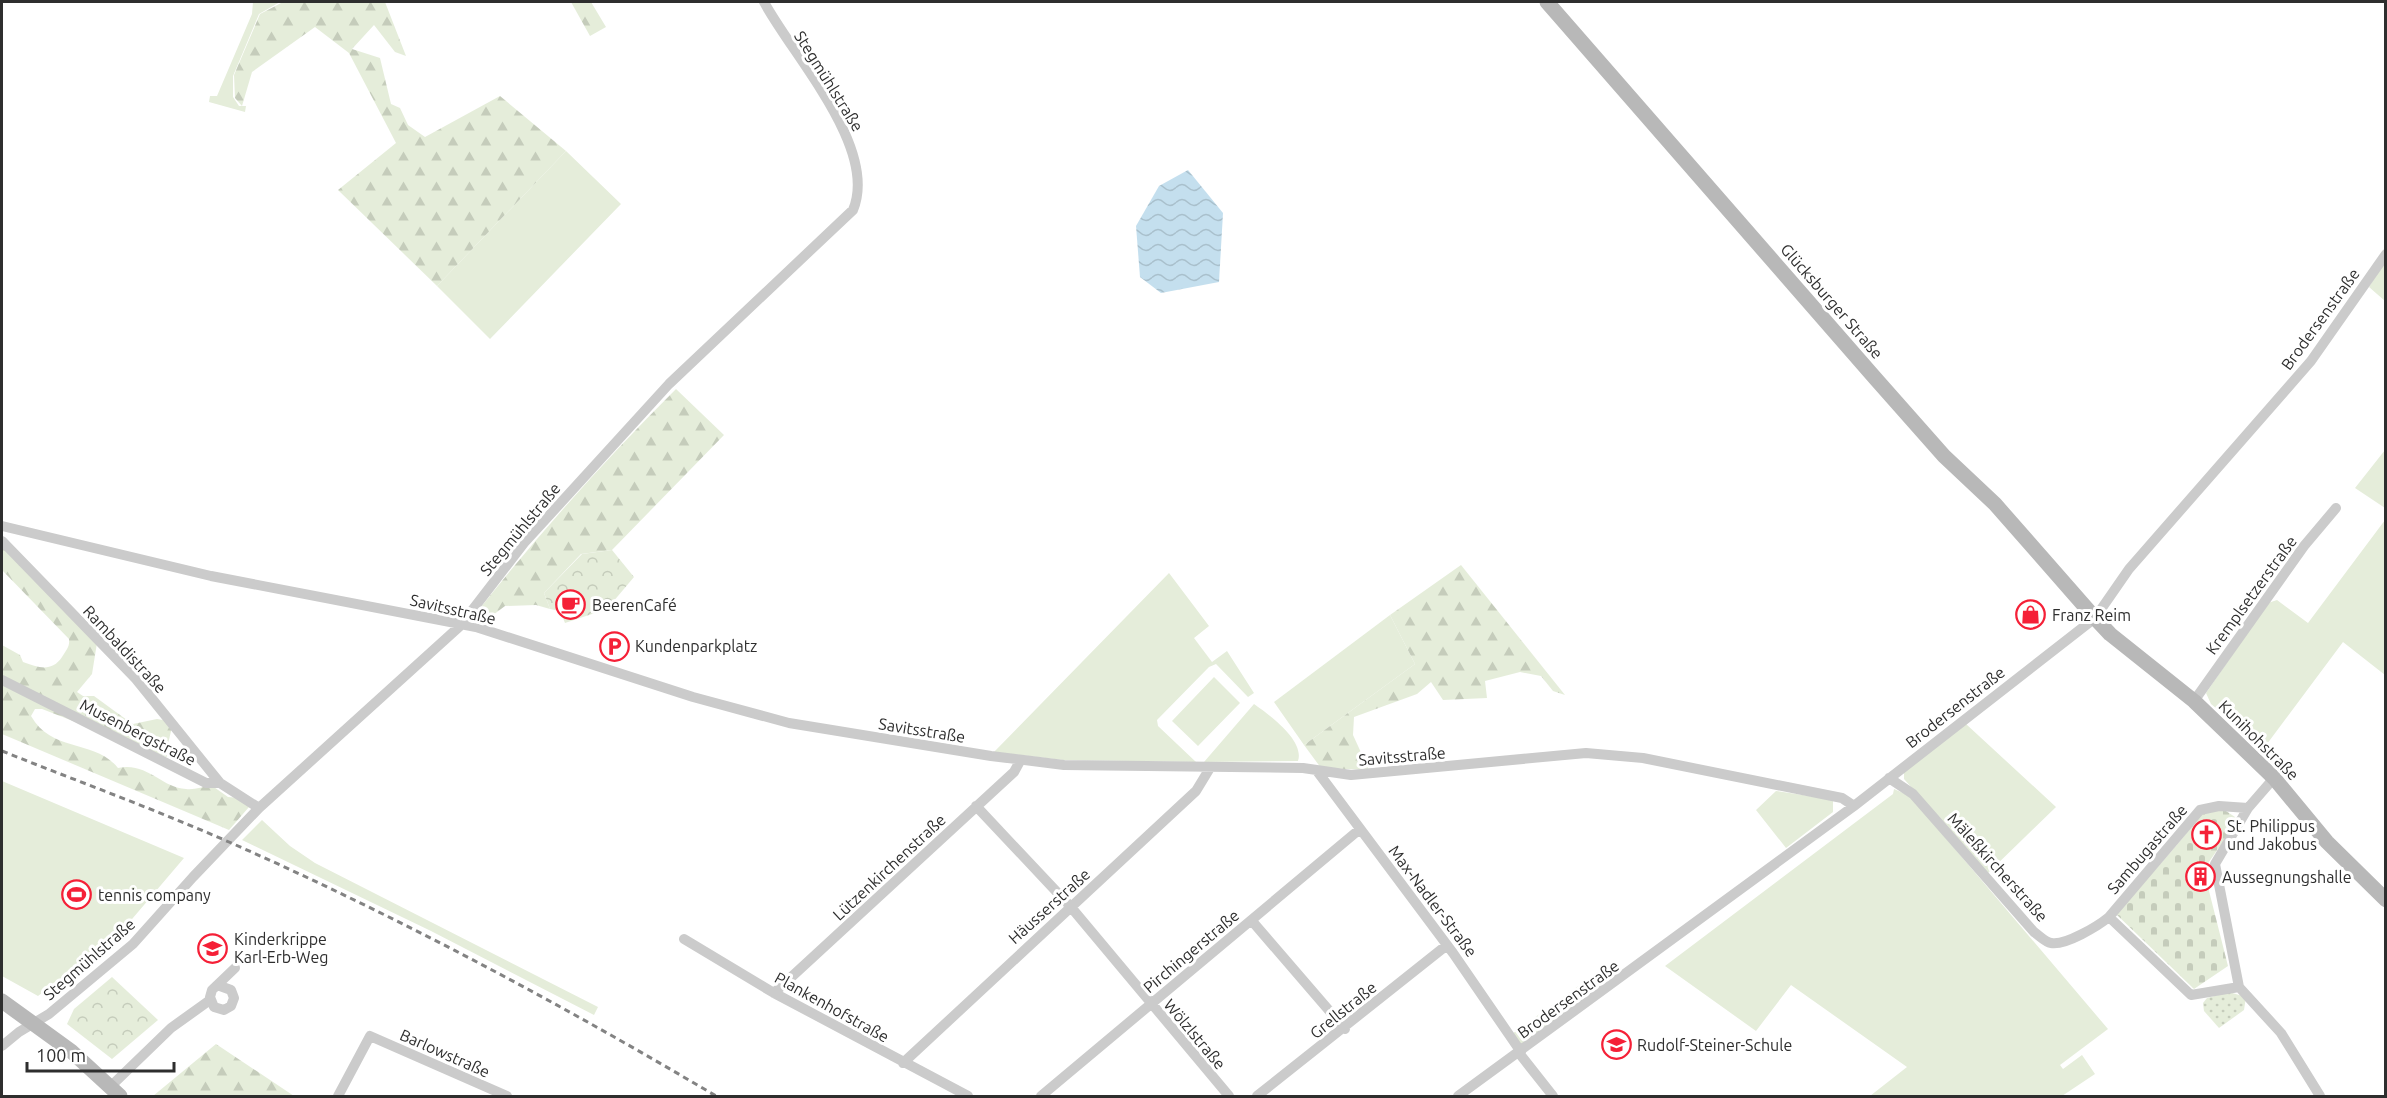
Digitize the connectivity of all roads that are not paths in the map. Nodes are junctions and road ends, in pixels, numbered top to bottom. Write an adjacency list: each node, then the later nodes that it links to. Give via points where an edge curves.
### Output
1 (764, 2): 8 (street, Stegmühlstraße, via 846,132 860,182 853,210 662,393 524,543)
2 (1547, 2): 7 (street, Glücksburger Straße, via 1944,456 1995,504)
3 (2385, 254): 7 (street, Brodersenstraße, via 2311,362 2136,560)
4 (2336, 508): 10 (street, Kremplsetzerstraße, via 2304,546)
5 (2, 526): 8 (street, Savitsstraße, via 211,576)
6 (2, 541): 16 (street, Rambaldistraße, via 136,679)
7 (2095, 618): 10 (street, Kunihohstraße); 14 (street, Brodersenstraße)
8 (460, 626): 11 (street, Savitsstraße, via 476,627 682,694 789,723); 19 (street, Stegmühlstraße)
9 (2, 680): 16 (street, Musenbergstraße, via 206,783)
10 (2194, 701): 15 (street, Kunihohstraße)
11 (1020, 761): 12 (street, Savitsstraße); 17 (street, Lützenkirchenstraße, via 1014,772)
12 (1210, 768): 13 (street, Savitsstraße); 23 (street, Häusserstraße, via 1196,791)
13 (1317, 771): 18 (street, Savitsstraße, via 1351,775 1389,773 1586,753 1643,758 1842,798); 21 (street, Max-Nadler-Straße)
14 (1889, 778): 18 (street, Brodersenstraße); 24 (street, Mäleßkircherstraße, via 1913,794 2047,942 2055,944 2087,932)
15 (2274, 778): 20 (street); 22 (street, Kunihohstraße, via 2327,842)
16 (220, 783): 19 (street, Musenbergstraße)
17 (976, 806): 23 (street, Wölzlstraße); 31 (street, Lützenkirchenstraße)
18 (1854, 806): 38 (street, Brodersenstraße)
19 (259, 808): 35 (street, Stegmühlstraße, via 133,944)
20 (2248, 808): 24 (street, Sambugastraße, via 2219,806 2200,810); 30 (street, via 2215,864)
21 (1360, 829): 25 (street, Pirchingerstraße); 27 (street, Max-Nadler-Straße)
22 (2385, 900)
23 (1071, 906): 34 (street, Wölzlstraße); 39 (street, Häusserstraße)
24 (2109, 917): 30 (street, via 2191,995)
25 (1252, 921): 34 (street, Pirchingerstraße); 36 (street)
26 (684, 939): 31 (street, Plankenhofstraße)
27 (1447, 945): 36 (street, Grellstraße); 38 (street, Max-Nadler-Straße)
28 (235, 968): 29 (street)
29 (220, 986): 32 (street, via 212,990); 32 (street, via 231,990 231,1006 220,1010)
30 (2239, 987): 49 (street, via 2281,1033)
31 (774, 993): 39 (street, Plankenhofstraße)
32 (210, 1000): 40 (street, via 171,1028)
33 (2, 1001): 35 (street)
34 (1151, 1004): 44 (street, Pirchingerstraße); 45 (street, Wölzlstraße)
35 (34, 1023): 37 (street, Stegmühlstraße); 40 (street)
36 (1345, 1029): 46 (street, Grellstraße)
37 (2, 1046)
38 (1520, 1052): 47 (street, Brodersenstraße); 48 (street, Max-Nadler-Straße)
39 (903, 1063): 43 (street, Plankenhofstraße)
40 (115, 1092)
41 (338, 1096): 42 (street, Barlowstraße, via 370,1036)
42 (507, 1096)
43 (968, 1096)
44 (1041, 1096)
45 (1229, 1096)
46 (1257, 1096)
47 (1458, 1096)
48 (1553, 1096)
49 (2320, 1096)

